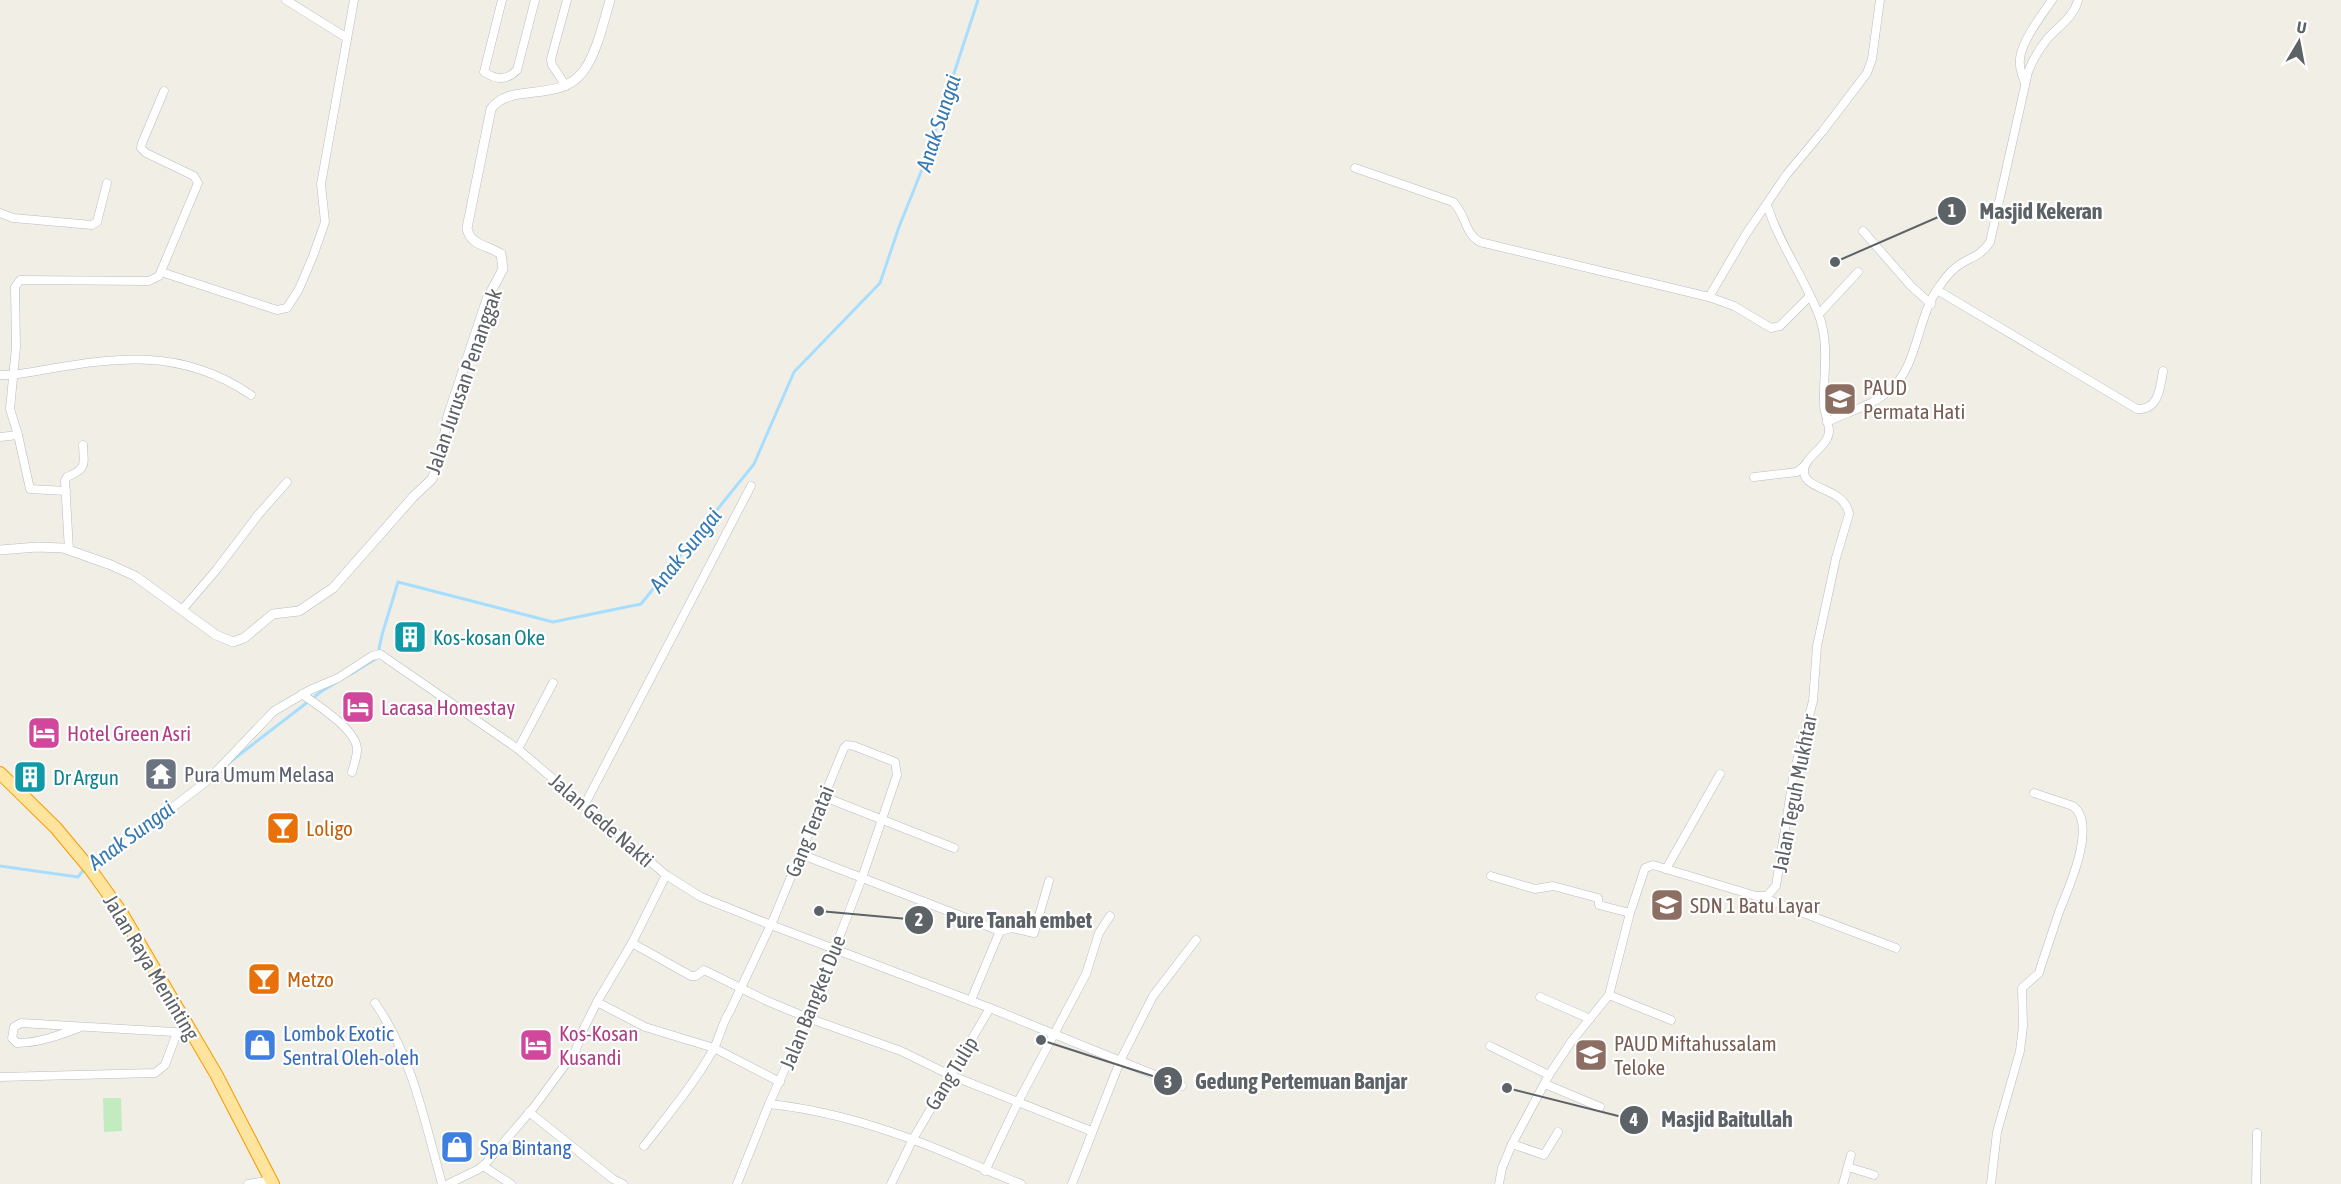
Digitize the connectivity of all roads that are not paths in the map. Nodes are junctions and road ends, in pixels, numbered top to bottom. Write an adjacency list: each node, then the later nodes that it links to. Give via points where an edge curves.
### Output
1 (286, 0): 10 (street)
2 (354, 0): 10 (street)
3 (502, 0): 4 (street, via 484,72 497,79 510,77 517,70)
4 (535, 0)
5 (567, 0): 12 (street, via 552,59)
6 (610, 0): 12 (street, via 589,62)
7 (1880, 0): 16 (street, via 1867,73)
8 (2052, 0): 11 (street, via 2034,26 2020,59)
9 (2078, 0): 11 (street, via 2069,17 2034,56)
10 (347, 38): 19 (street, via 321,184 324,222 306,273 288,308 277,310)
11 (2026, 85): 21 (street, via 1993,235 1981,254 1954,269)
12 (566, 86): 41 (street, Jalan Jurusan Penanggak, via 504,98 491,109 467,228 476,243 501,254 503,269 487,299 448,416 432,479 341,580 299,612 273,614 237,642 216,635)
13 (164, 91): 19 (street, via 141,148 194,176 198,183)
14 (1355, 168): 23 (street, via 1453,202 1469,232 1480,243)
15 (107, 183): 17 (street, via 97,222 92,225 13,218)
16 (1767, 205): 22 (street); 23 (street)
17 (0, 213)
18 (1863, 231): 24 (street)
19 (161, 272): 28 (street, via 149,281 17,282)
20 (1858, 272): 25 (street)
21 (1937, 290): 24 (street); 26 (street, via 2137,409 2154,404)
22 (1810, 296): 23 (street, via 1776,329); 25 (street)
23 (1709, 297)
24 (1931, 304): 30 (street, via 1898,383)
25 (1819, 314): 30 (street, via 1826,355 1823,381)
26 (2163, 371)
27 (0, 375): 28 (street)
28 (12, 375): 29 (street, via 116,359 161,361 208,372); 31 (street, via 10,409)
29 (251, 395)
30 (1828, 426): 34 (street, via 1824,442)
31 (18, 435): 32 (street); 38 (street, via 30,489)
32 (0, 437)
33 (83, 446): 38 (street, via 83,468 67,477)
34 (1804, 466): 35 (street, via 1797,472); 61 (street, Jalan Teguh Mukhtar, via 1805,477 1843,499 1849,514 1817,646 1813,701 1794,772 1776,886)
35 (1754, 477)
36 (287, 482): 41 (street)
37 (751, 486): 51 (street)
38 (66, 490): 40 (street)
39 (0, 550): 40 (street, Jalan Jurusan Penanggak)
40 (69, 550): 41 (street, Jalan Jurusan Penanggak, via 135,576)
41 (182, 610)
42 (553, 683): 44 (street)
43 (307, 698): 44 (street, Jalan Gede Nakti, via 379,654); 45 (street, via 353,737 357,751); 55 (street, Jalan Gede Nakti, via 274,711 207,781)
44 (518, 749): 51 (street, Jalan Gede Nakti)
45 (352, 772)
46 (0, 773): 55 (highway, Jalan Raya Meninting)
47 (1720, 774): 56 (street)
48 (895, 785): 50 (street, Gang Teratai, via 895,762 847,745); 52 (street, Jalan Bangket Due)
49 (2034, 793): 120 (street, via 2078,810 2082,838 2075,871 2042,966 2022,988 2020,1052 1998,1132)
50 (822, 796): 52 (street); 54 (street, Gang Teratai)
51 (585, 804): 57 (street, Jalan Gede Nakti)
52 (883, 819): 53 (street); 59 (street, Jalan Bangket Due)
53 (954, 848)
54 (800, 854): 59 (street); 64 (street, Gang Teratai)
55 (90, 868): 82 (highway, Jalan Raya Meninting, via 143,947)
56 (1666, 869): 61 (street, Jalan Teguh Mukhtar); 62 (street, via 1653,865 1646,868)
57 (666, 875): 64 (street, Jalan Gede Nakti, via 701,897); 67 (street)
58 (1491, 876): 62 (street, via 1535,889 1553,886 1598,898 1599,905)
59 (862, 878): 65 (street); 69 (street, Jalan Bangket Due)
60 (1049, 881): 65 (street, via 1034,933 1012,928)
61 (1761, 897): 68 (street)
62 (1630, 913): 71 (street)
63 (1110, 916): 83 (street, via 1099,933 1086,974)
64 (771, 925): 69 (street, Jalan Gede Nakti); 70 (street, Gang Teratai)
65 (1000, 931): 73 (street)
66 (1196, 940): 86 (street, via 1153,996)
67 (632, 943): 70 (street, via 691,976 704,970); 74 (street)
68 (1896, 948)
69 (834, 949): 73 (street, Jalan Gede Nakti); 77 (street, Jalan Bangket Due)
70 (740, 987): 77 (street); 85 (street, Gang Teratai)
71 (1609, 994): 78 (street); 79 (street)
72 (1540, 997): 78 (street)
73 (971, 1000): 76 (street, Jalan Gede Nakti)
74 (597, 1002): 85 (street, via 645,1027); 96 (street, via 576,1050)
75 (375, 1003): 110 (street, via 408,1063)
76 (990, 1008): 83 (street, Jalan Gede Nakti); 87 (street, Gang Tulip)
77 (808, 1018): 87 (street, via 901,1051); 90 (street, Jalan Bangket Due)
78 (1590, 1019): 88 (street)
79 (1671, 1020)
80 (81, 1027): 80 (street, via 21,1023 14,1027 12,1038 17,1043 26,1043); 81 (street)
81 (177, 1033): 82 (street); 89 (street, via 165,1065 155,1073)
82 (191, 1033): 108 (highway, Jalan Raya Meninting)
83 (1054, 1033): 86 (street, Jalan Gede Nakti); 93 (street)
84 (1490, 1046): 88 (street)
85 (714, 1048): 90 (street); 102 (street, Gang Teratai)
86 (1121, 1059): 92 (street, Jalan Gede Nakti); 97 (street)
87 (950, 1075): 93 (street); 100 (street, Gang Tulip)
88 (1550, 1075): 91 (street)
89 (0, 1077)
90 (780, 1082): 94 (street, Jalan Bangket Due)
91 (1545, 1084): 95 (street); 101 (street)
92 (1182, 1086)
93 (1017, 1102): 97 (street); 106 (street)
94 (769, 1104): 100 (street, via 842,1117); 114 (street, Jalan Bangket Due)
95 (1600, 1107)
96 (529, 1112): 104 (street); 113 (street)
97 (1091, 1131): 117 (street)
98 (1558, 1132): 101 (street, via 1544,1155)
99 (2257, 1133): 121 (street)
100 (913, 1139): 106 (street); 115 (street, Gang Tulip)
101 (1512, 1144): 118 (street)
102 (644, 1146)
103 (1851, 1155): 105 (street)
104 (483, 1166): 111 (street); 112 (street)
105 (1848, 1167): 107 (street); 119 (street)
106 (985, 1171): 116 (street)
107 (1874, 1175)
108 (272, 1182): 109 (street)
109 (248, 1184)
110 (442, 1184)
111 (448, 1184)
112 (511, 1184)
113 (623, 1184)
114 (737, 1184)
115 (891, 1184)
116 (1021, 1184)
117 (1072, 1184)
118 (1499, 1184)
119 (1843, 1184)
120 (1990, 1184)
121 (2256, 1184)

